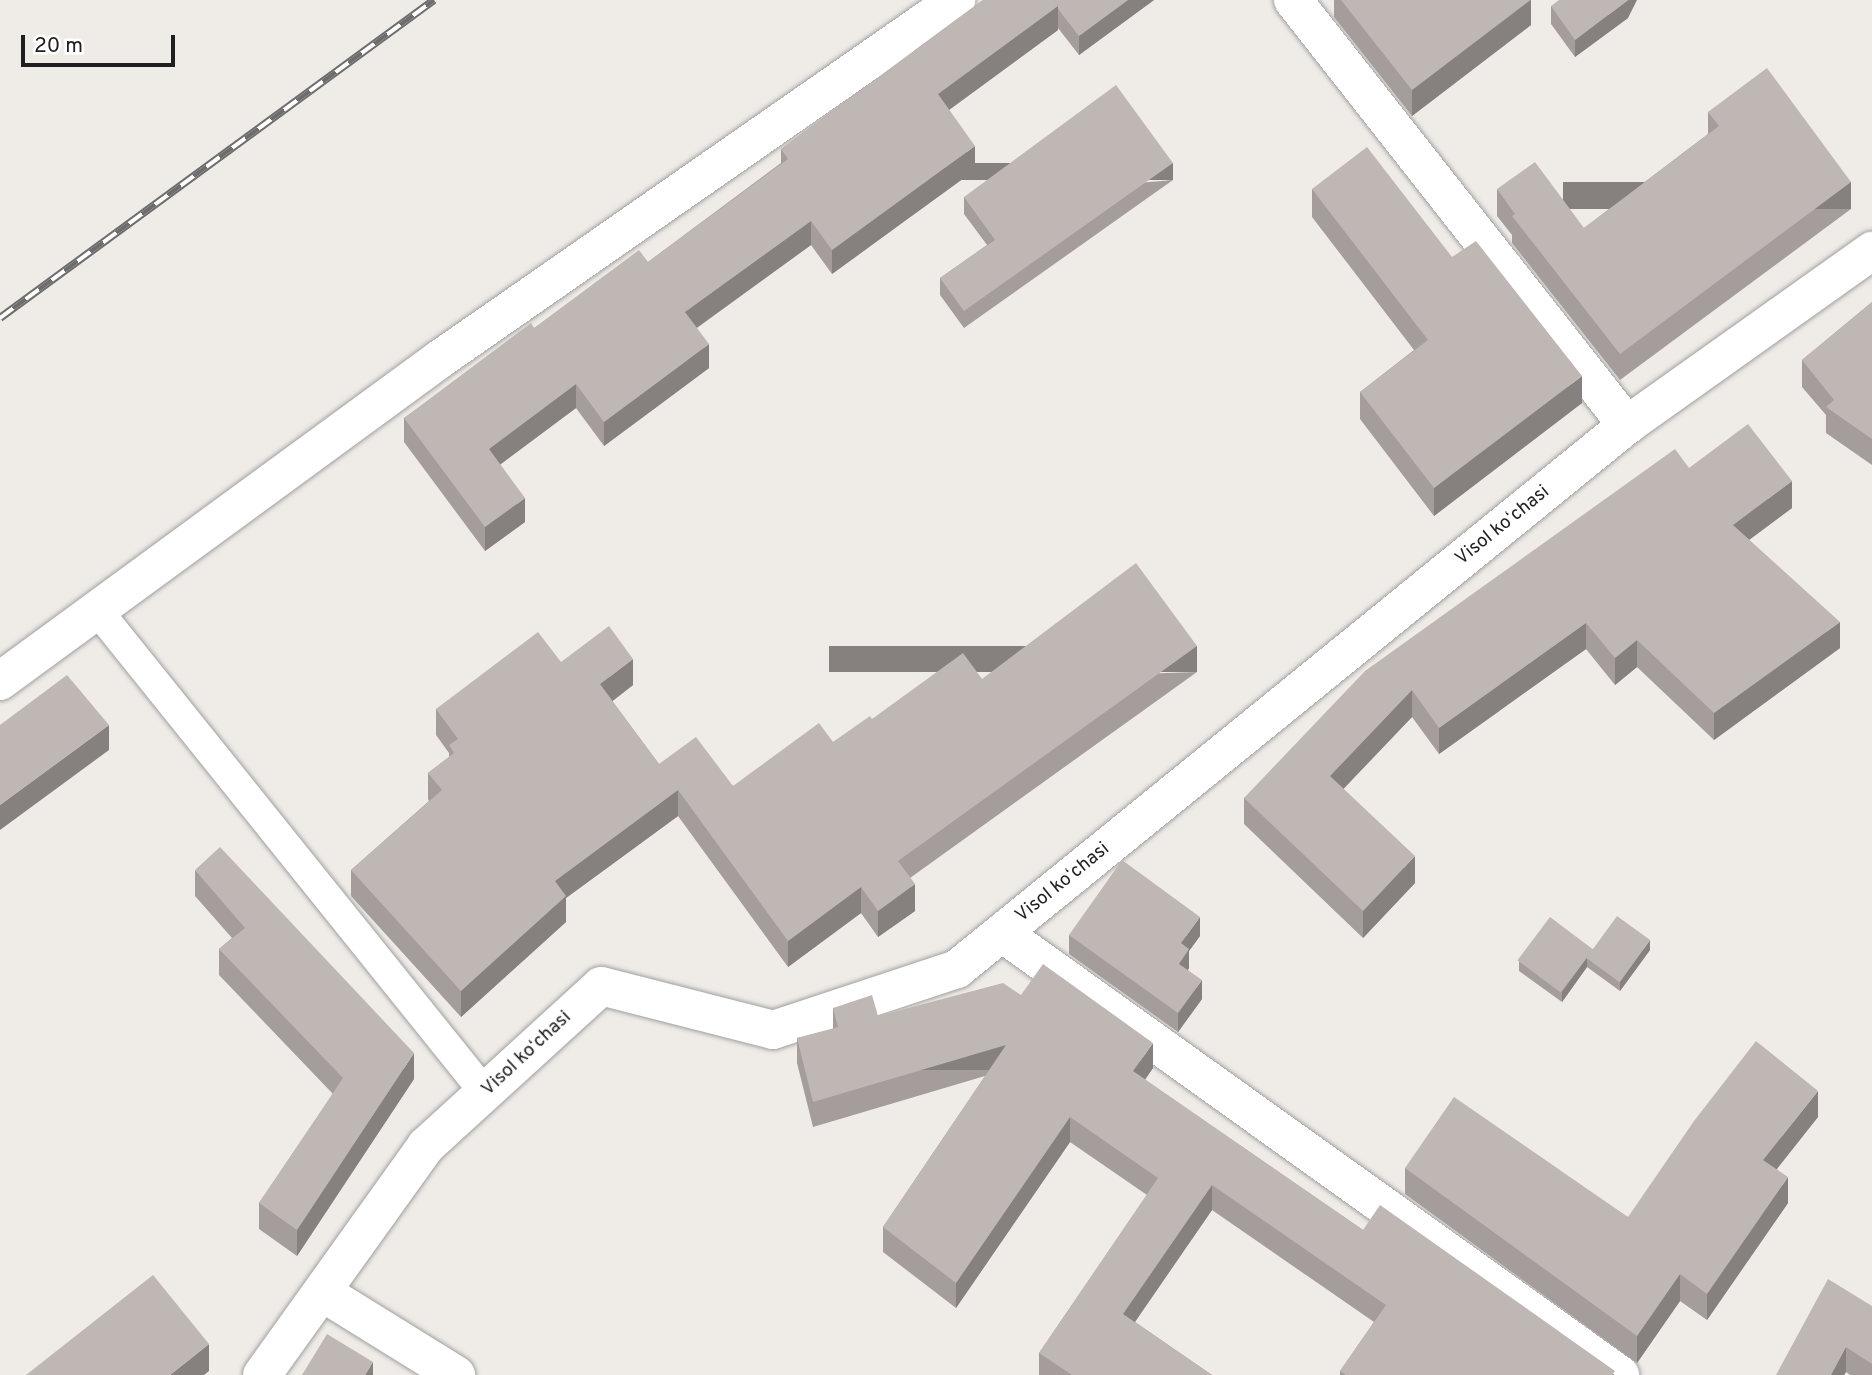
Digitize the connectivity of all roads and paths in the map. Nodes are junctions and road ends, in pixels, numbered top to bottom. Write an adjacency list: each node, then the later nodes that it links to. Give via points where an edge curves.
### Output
1 (956, 0): 5 (street, via 440,359)
2 (1293, 0): 4 (street)
3 (1872, 251): 4 (street, Visol koʻchasi)
4 (1627, 425): 7 (street, Visol koʻchasi)
5 (97, 610): 6 (street); 8 (lane)
6 (0, 681)
7 (1002, 933): 8 (street, Visol koʻchasi, via 957,969 774,1030 601,986); 12 (street)
8 (485, 1093): 9 (street, Visol koʻchasi, via 426,1146)
9 (322, 1292): 10 (street, Visol koʻchasi); 11 (street)
10 (262, 1375)
11 (456, 1375)
12 (1620, 1375)

